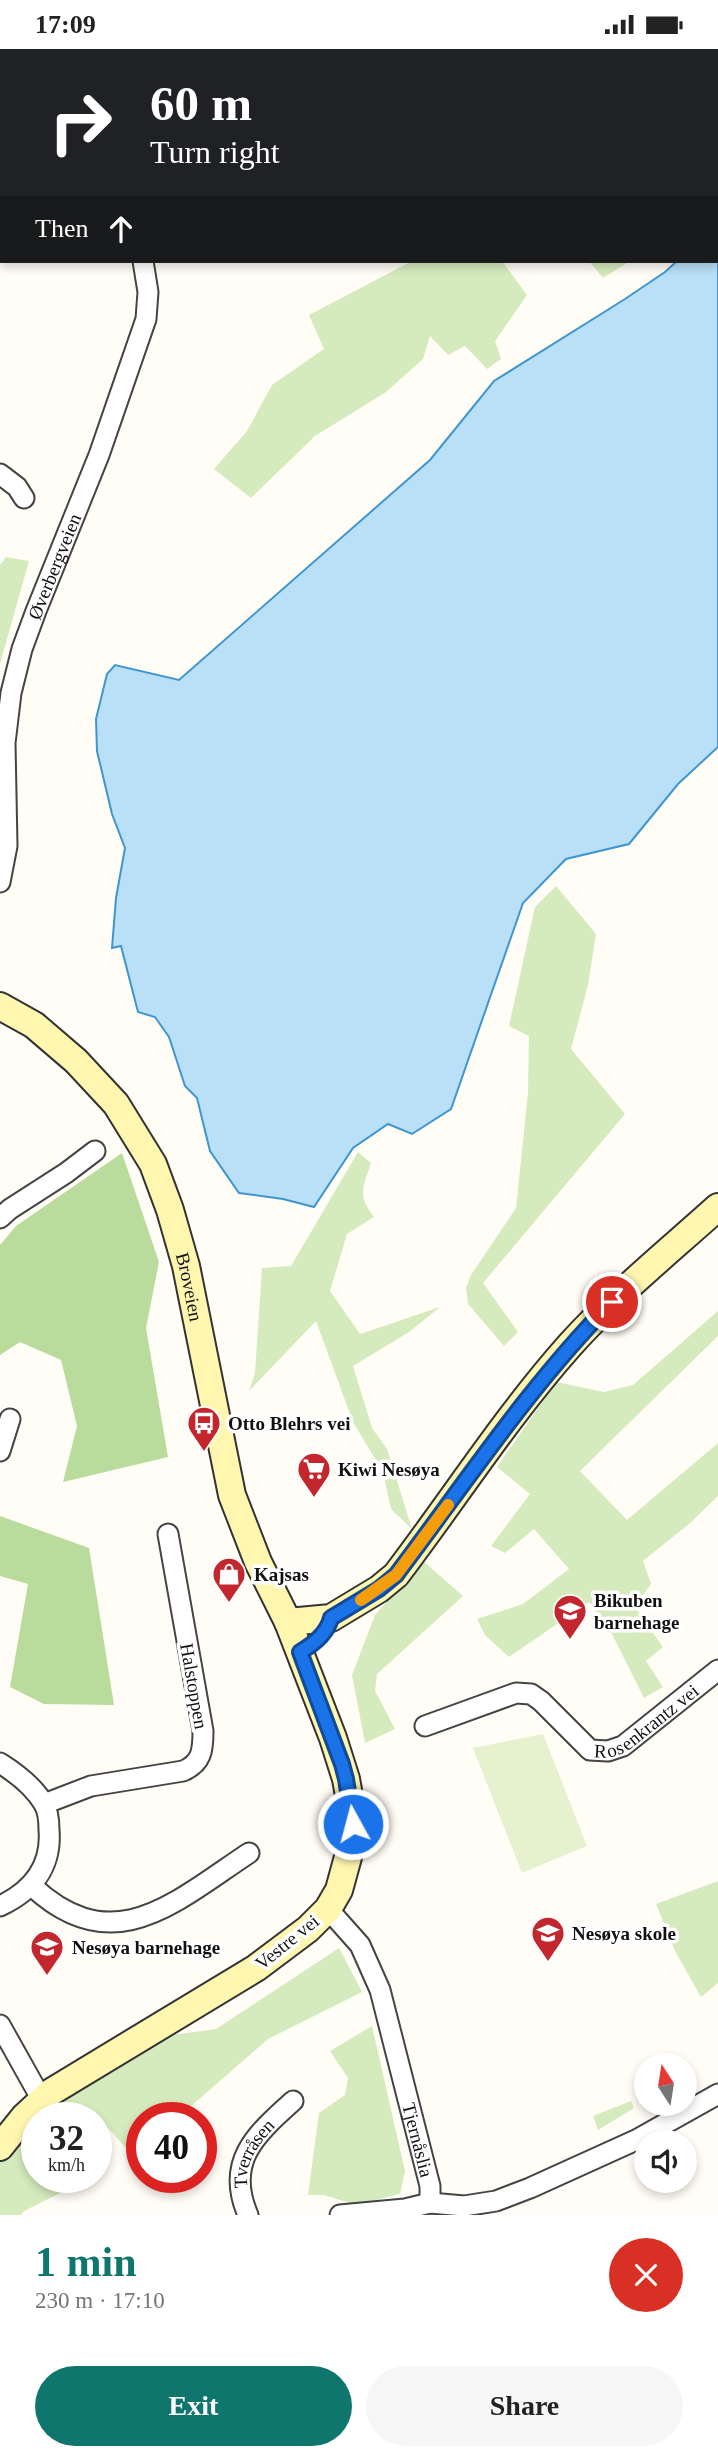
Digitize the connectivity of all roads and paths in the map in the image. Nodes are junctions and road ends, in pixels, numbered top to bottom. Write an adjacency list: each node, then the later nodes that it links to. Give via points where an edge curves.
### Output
1 (144, 263): 4 (street, Øverbergveien, via 149,292 146,319 99,455 22,649 11,693 5,743 7,846)
2 (0, 474): 3 (street, via 18,487)
3 (24, 498)
4 (0, 882)
5 (0, 1006): 13 (street, Broveien, via 34,1025 83,1067 116,1104 153,1164 186,1266 232,1495)
6 (95, 1151): 8 (street)
7 (718, 1206): 12 (street, via 571,1344 396,1575)
8 (0, 1218)
9 (10, 1419): 10 (street)
10 (0, 1451)
11 (168, 1534): 18 (street, Halstoppen, via 203,1731 202,1755 184,1771 91,1786)
12 (331, 1618): 13 (street); 14 (street, via 320,1638)
13 (288, 1622): 14 (street, Vestre vei)
14 (300, 1652): 22 (street, Vestre vei, via 342,1764 353,1818 347,1865)
15 (718, 1671): 16 (street, Rosenkrantz vei, via 623,1746 608,1751 590,1750 531,1694 516,1693)
16 (425, 1726)
17 (0, 1763): 18 (street)
18 (44, 1804): 20 (street, via 49,1851)
19 (249, 1853): 20 (street, via 162,1908 122,1923 70,1914)
20 (32, 1886): 21 (street)
21 (0, 1906)
22 (328, 1909): 25 (street, Vestre vei, via 256,1968); 28 (street, Tjernåslia, via 360,1945 380,1990 430,2186)
23 (0, 2025): 25 (street)
24 (718, 2094): 28 (street, Tjernåslia, via 636,2140 530,2189 464,2206)
25 (42, 2100): 27 (street, Vestre vei)
26 (293, 2101): 29 (street, Tverråsen, via 246,2151 239,2175 240,2197)
27 (0, 2147)
28 (430, 2203): 30 (street)
29 (248, 2215)
30 (340, 2215)

